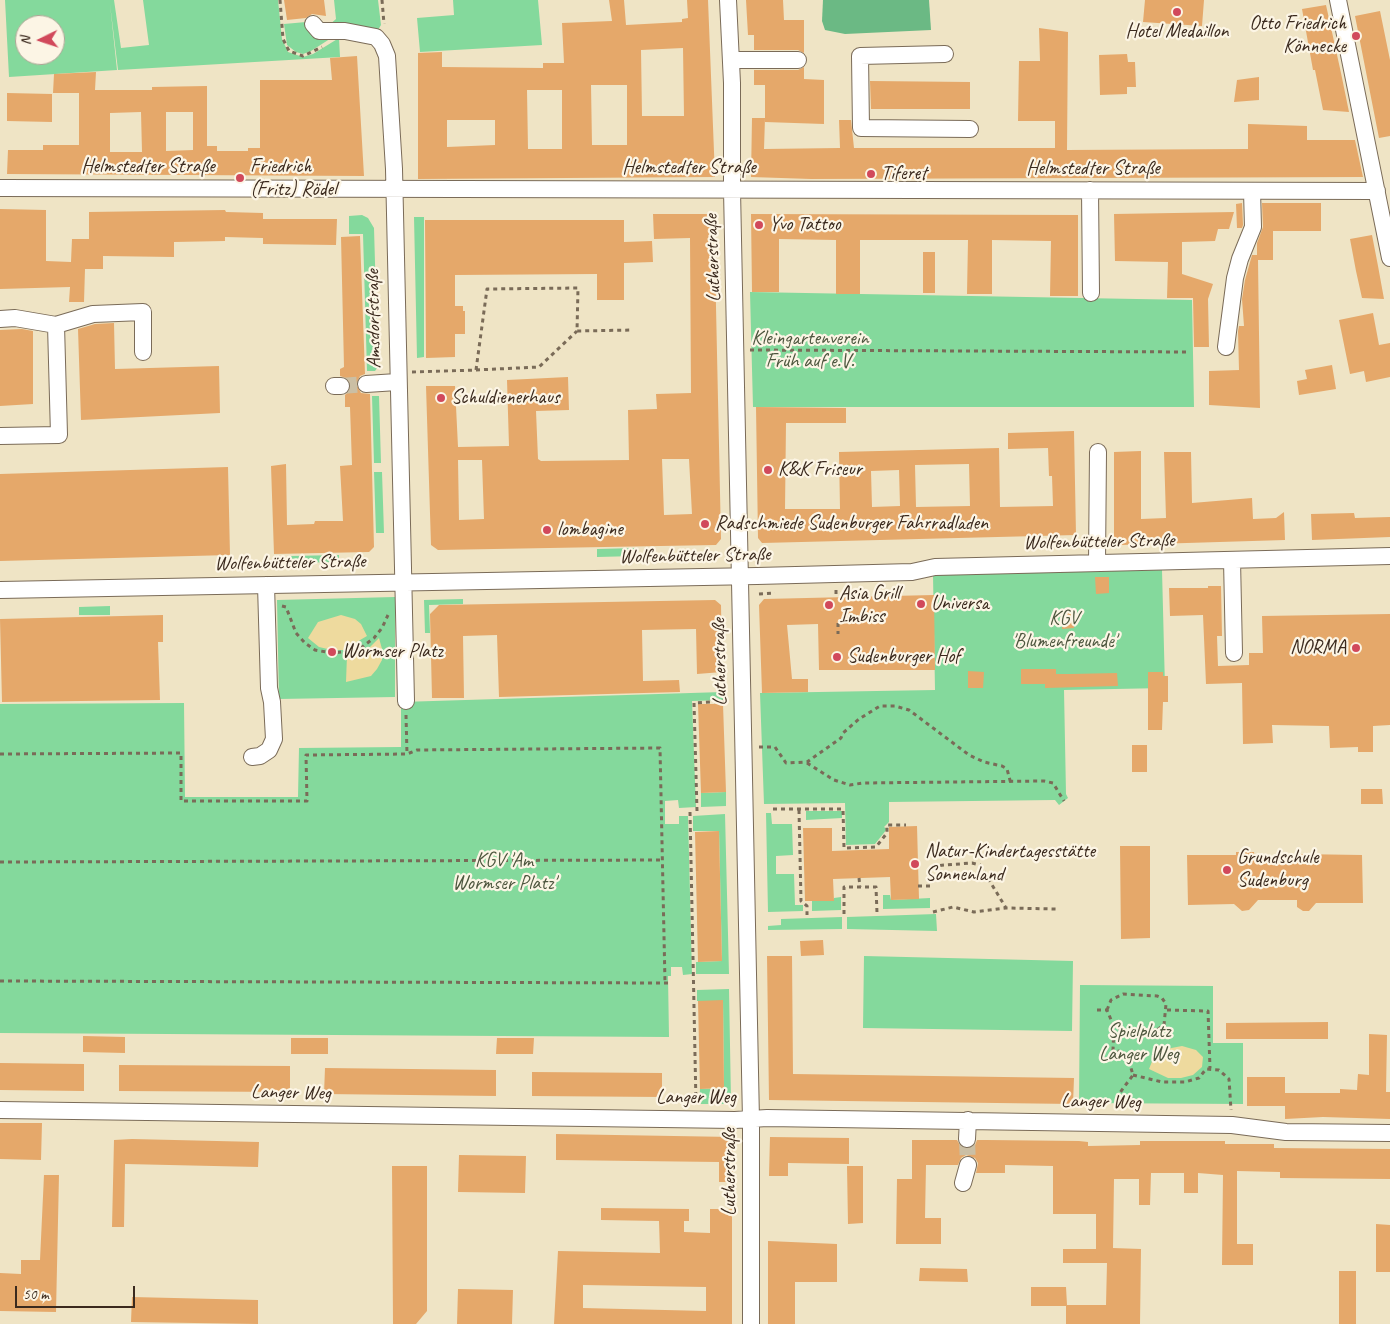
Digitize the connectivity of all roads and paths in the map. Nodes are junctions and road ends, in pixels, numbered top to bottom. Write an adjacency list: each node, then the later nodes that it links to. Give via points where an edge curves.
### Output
1 (728, 0): 5 (street, Lutherstraße)
2 (1338, 0): 13 (street)
3 (312, 24): 9 (street, Amsdorfstraße, via 319,31 376,37 382,44 387,56 394,169)
4 (945, 54): 7 (street, via 860,56 862,128)
5 (731, 60): 6 (street); 10 (street, Lutherstraße)
6 (798, 60)
7 (970, 128)
8 (0, 188): 9 (street, Helmstedter Straße)
9 (392, 188): 10 (street, Helmstedter Straße); 25 (street, Amsdorfstraße)
10 (732, 190): 11 (street, Helmstedter Straße); 21 (street, Lutherstraße)
11 (1090, 190): 12 (street, Helmstedter Straße); 15 (street)
12 (1252, 191): 13 (street, Helmstedter Straße); 20 (street, via 1253,227 1240,259)
13 (1377, 191): 14 (street)
14 (1390, 258)
15 (1091, 294)
16 (0, 319): 17 (street, via 15,318)
17 (56, 325): 22 (street, via 93,314 143,312); 27 (street, via 59,435)
18 (633, 330): 19 (path)
19 (577, 331): 24 (path, via 539,367); 24 (path, via 578,288 487,289)
20 (1226, 347)
21 (736, 350): 23 (path); 32 (street, Lutherstraße)
22 (143, 352)
23 (1190, 352)
24 (476, 370): 25 (path)
25 (397, 377): 26 (street); 33 (street, Amsdorfstraße)
26 (366, 384)
27 (0, 436)
28 (1098, 452): 31 (street)
29 (1390, 556): 30 (street, Wolfenbütteler Straße)
30 (1232, 560): 31 (street, Wolfenbütteler Straße); 42 (street)
31 (1098, 563): 32 (street, Wolfenbütteler Straße)
32 (739, 576): 33 (street, Wolfenbütteler Straße); 79 (street, Lutherstraße)
33 (402, 582): 34 (street, Wolfenbütteler Straße); 38 (street)
34 (266, 585): 35 (street, Wolfenbütteler Straße); 39 (street)
35 (0, 590)
36 (836, 590): 37 (path)
37 (836, 598)
38 (403, 604): 39 (path, via 392,604 374,638 350,651 332,654 315,650 296,633 286,607); 43 (street)
39 (266, 606): 48 (street, via 274,739 269,750)
40 (838, 623): 41 (path)
41 (838, 634)
42 (1234, 653)
43 (406, 701): 47 (path)
44 (727, 701): 54 (path, via 694,703)
45 (762, 747): 49 (path, via 775,747 786,762)
46 (0, 754): 47 (path, via 181,753 180,801 307,801 306,755)
47 (407, 754): 57 (path, via 417,750 660,748)
48 (252, 757)
49 (807, 762): 50 (path, via 834,780 850,785); 50 (path, via 841,738 859,719 884,705 909,710 969,755 1007,769)
50 (1010, 783): 51 (path, via 1053,783)
51 (1064, 801)
52 (773, 809): 53 (path)
53 (799, 810): 56 (path, via 843,809 844,848 876,847 887,832 887,825); 69 (path, via 801,901 807,906)
54 (697, 811)
55 (690, 812): 78 (path)
56 (906, 825)
57 (663, 860): 58 (path); 70 (path, via 667,983)
58 (0, 862)
59 (932, 866): 64 (path, via 980,865)
60 (859, 878): 63 (path)
61 (918, 886): 62 (path)
62 (933, 886)
63 (860, 887): 67 (path, via 876,887); 68 (path, via 844,887)
64 (1006, 908): 65 (path); 66 (path, via 974,912 953,907)
65 (1056, 910)
66 (933, 912)
67 (877, 913)
68 (844, 914)
69 (808, 915)
70 (0, 980)
71 (1097, 1010): 72 (path)
72 (1107, 1010): 73 (path, via 1116,996 1130,994 1162,998); 74 (path)
73 (1167, 1010): 74 (path, via 1164,1025 1154,1032 1129,1032); 75 (path, via 1208,1011)
74 (1114, 1027): 76 (path, via 1113,1050 1123,1052)
75 (1210, 1068): 76 (path, via 1197,1079 1185,1082 1162,1082); 82 (path, via 1223,1072 1229,1079)
76 (1133, 1075): 81 (path, via 1118,1096)
77 (0, 1110): 78 (street, Langer Weg)
78 (696, 1120): 79 (street, Langer Weg)
79 (751, 1120): 80 (street, Langer Weg); 87 (street, Lutherstraße)
80 (968, 1120): 81 (street, Langer Weg); 84 (street)
81 (1116, 1124): 82 (street, Langer Weg)
82 (1232, 1125): 83 (street, Langer Weg, via 1286,1132)
83 (1390, 1133)
84 (967, 1140)
85 (968, 1165): 86 (street)
86 (963, 1184)
87 (751, 1324)

